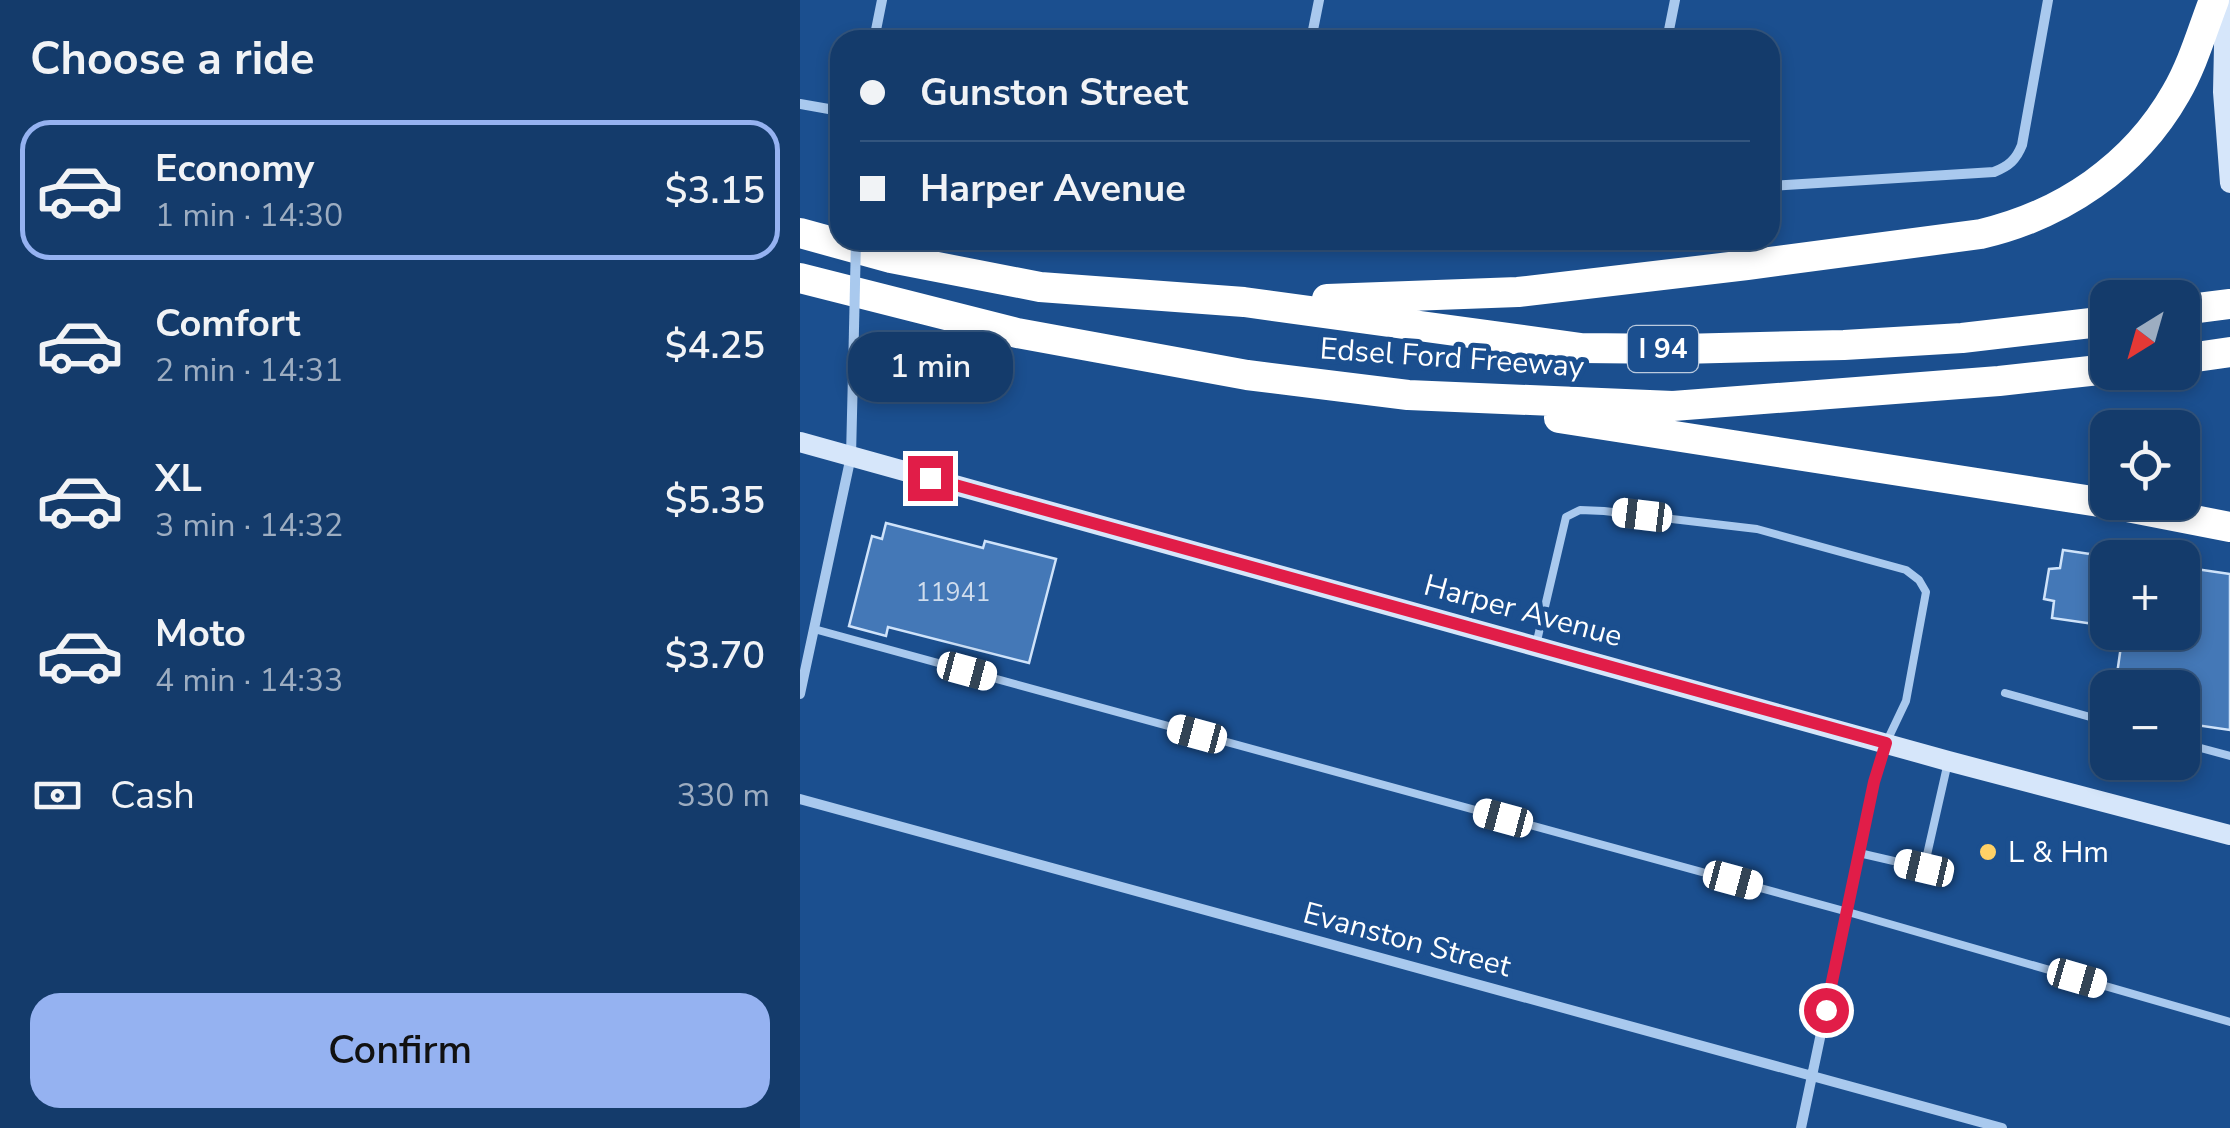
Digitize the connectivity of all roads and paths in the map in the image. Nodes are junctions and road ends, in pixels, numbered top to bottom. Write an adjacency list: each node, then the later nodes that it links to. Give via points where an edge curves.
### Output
1 (882, 0): 7 (street)
2 (1319, 0): 8 (street)
3 (1675, 0): 9 (street)
4 (2048, 0): 13 (street, via 2022,145 2007,167)
5 (2214, 0): 19 (highway, via 2180,85 2144,138 2081,194 2007,228 1518,292)
6 (2226, 0): 12 (main road, via 2223,92)
7 (876, 30)
8 (1313, 30)
9 (1669, 30)
10 (800, 104): 11 (street)
11 (830, 110)
12 (2230, 183)
13 (1780, 185)
14 (800, 233): 15 (highway, Edsel Ford Freeway / I 94)
15 (830, 241)
16 (856, 250): 28 (street, bridge)
17 (862, 250): 19 (highway, Edsel Ford Freeway / I 94, via 1040,288)
18 (800, 278): 26 (highway, Edsel Ford Freeway / I 94, via 1017,332 1246,375)
19 (1244, 302): 22 (highway, Edsel Ford Freeway / I 94, via 1581,348 1844,345)
20 (2230, 304): 21 (highway)
21 (2200, 308)
22 (2090, 323)
23 (2230, 352): 24 (highway)
24 (2200, 356)
25 (2090, 371): 26 (highway, Edsel Ford Freeway / I 94, via 1673,406)
26 (1408, 395): 29 (highway)
27 (800, 442): 28 (main road, Harper Avenue)
28 (851, 456): 30 (street); 31 (main road, Harper Avenue)
29 (2230, 527)
30 (814, 629): 33 (street); 42 (lane)
31 (1536, 646): 35 (main road, Harper Avenue); 35 (lane, via 1561,530 1566,517 1580,510 1757,529 1906,570 1926,592 1906,702)
32 (2005, 693): 34 (lane)
33 (800, 694)
34 (2090, 717)
35 (1886, 743): 38 (main road, Harper Avenue); 41 (street)
36 (2200, 748): 37 (lane)
37 (2230, 756)
38 (1948, 761): 40 (main road, Harper Avenue); 41 (lane, via 1924,868)
39 (800, 798): 44 (street, Evanston Street)
40 (2230, 835)
41 (1859, 853): 42 (street)
42 (1848, 912): 43 (lane); 44 (street)
43 (2230, 1022)
44 (1812, 1076): 45 (street); 46 (street, Evanston Street)
45 (1801, 1128)
46 (2002, 1128)

